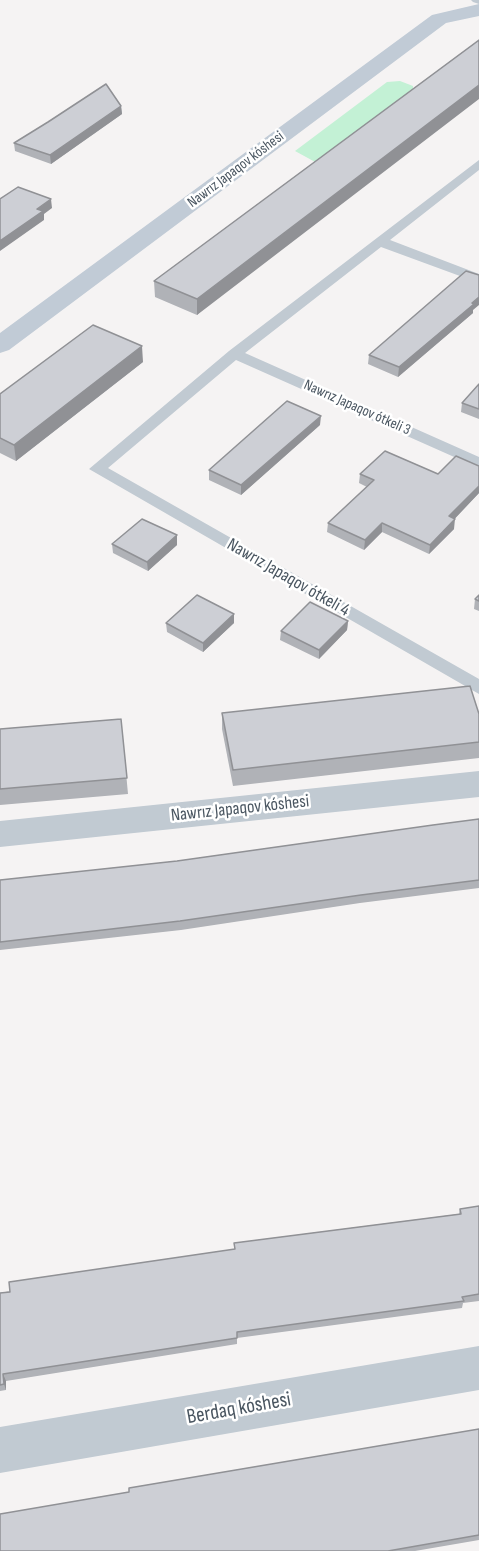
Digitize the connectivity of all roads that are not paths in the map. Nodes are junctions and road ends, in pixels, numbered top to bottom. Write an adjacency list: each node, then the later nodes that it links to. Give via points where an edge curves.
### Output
1 (479, 10): 5 (street, Nawrız Japaqov kóshesi, via 439,19)
2 (479, 164): 3 (lane)
3 (382, 242): 4 (lane); 6 (lane)
4 (479, 279)
5 (0, 345)
6 (234, 354): 7 (lane, Nawrız Japaqov ótkeli 3); 8 (lane, Nawrız Japaqov ótkeli 4, via 97,469)
7 (479, 463)
8 (479, 687)
9 (479, 784): 10 (street, Nawrız Japaqov kóshesi)
10 (0, 834)
11 (479, 1368): 12 (street, Berdaq kóshesi)
12 (0, 1450)

